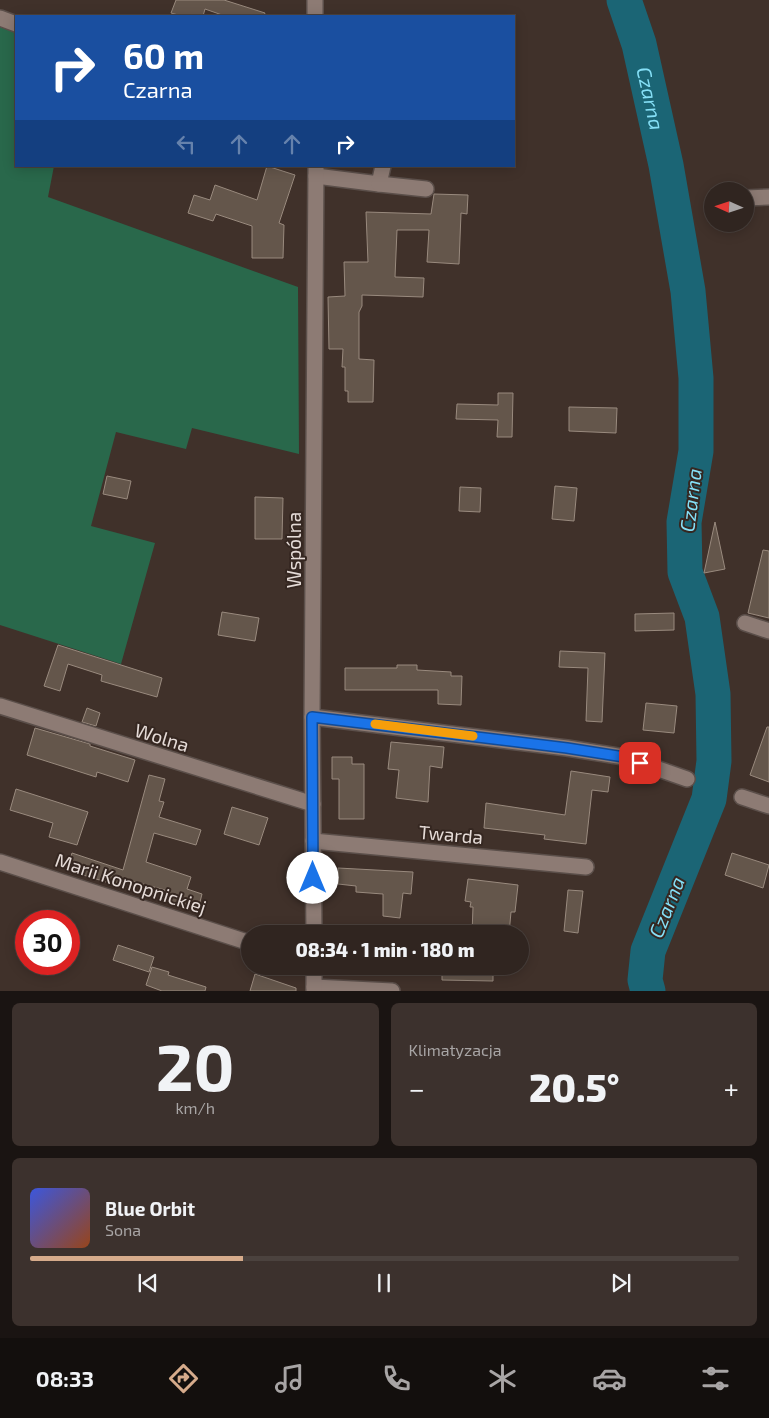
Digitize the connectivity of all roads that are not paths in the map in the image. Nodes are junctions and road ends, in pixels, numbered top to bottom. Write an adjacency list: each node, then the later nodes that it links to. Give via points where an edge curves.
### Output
1 (315, 0): 2 (street)
2 (315, 15)
3 (0, 18): 4 (street)
4 (15, 24)
5 (383, 167): 7 (street)
6 (316, 171): 7 (street); 14 (street, Wspólna)
7 (379, 184): 8 (street)
8 (426, 189)
9 (769, 197): 10 (street)
10 (754, 198)
11 (745, 623): 12 (street)
12 (769, 631)
13 (0, 706): 17 (street, Wolna)
14 (312, 717): 15 (street, via 624,757); 17 (street, Wspólna)
15 (687, 779)
16 (742, 797): 18 (street)
17 (313, 804): 19 (street, Wspólna)
18 (769, 806)
19 (313, 841): 21 (street, Twarda); 22 (street, Wspólna)
20 (0, 862): 23 (street, Marii Konopnickiej)
21 (586, 867)
22 (314, 925)
23 (241, 940)
24 (314, 975): 25 (street)
25 (314, 989): 26 (street)
26 (341, 989): 27 (street)
27 (392, 990)

